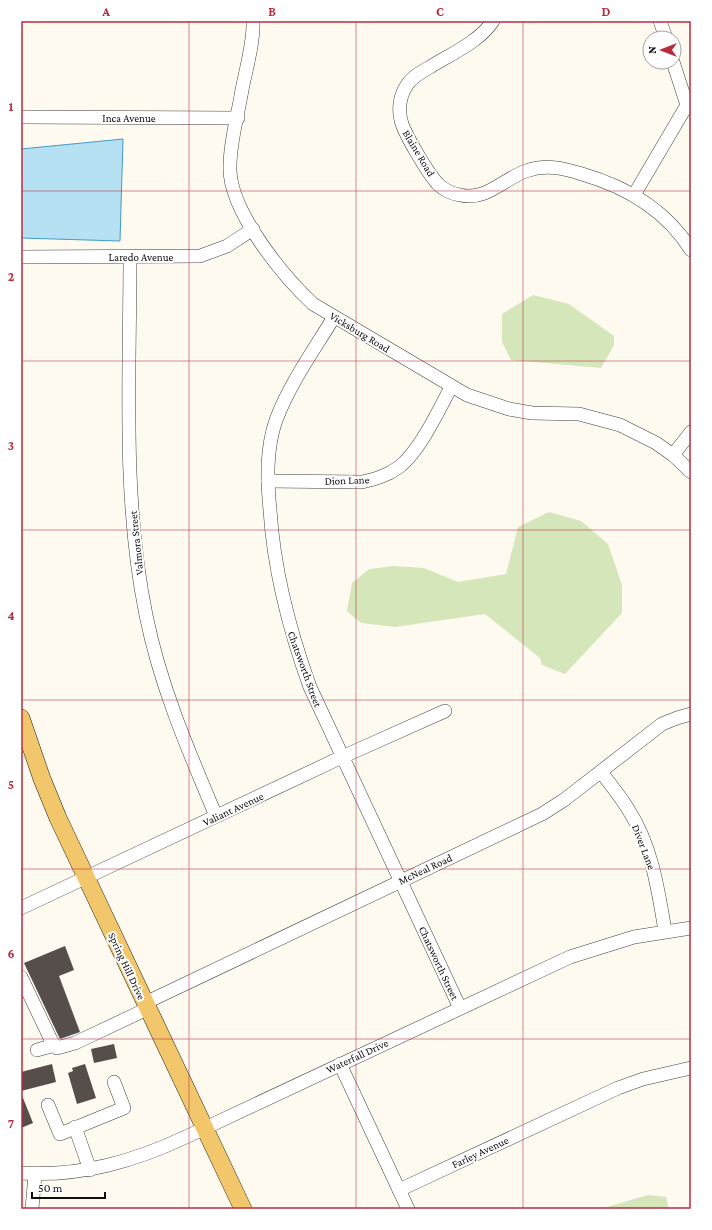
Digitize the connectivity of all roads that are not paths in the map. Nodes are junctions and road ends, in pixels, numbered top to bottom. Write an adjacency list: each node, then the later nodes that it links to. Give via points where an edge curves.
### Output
1 (253, 21): 6 (street, Vicksburg Road)
2 (493, 21): 7 (street, Blaine Road, via 481,34 414,77 403,93 400,112 404,130 437,183 458,195 479,195 525,171 549,166 607,181)
3 (676, 70): 4 (street)
4 (689, 104): 7 (street)
5 (21, 118): 6 (street, Inca Avenue)
6 (238, 118): 8 (street, Vicksburg Road, via 231,150 230,176 237,202)
7 (634, 195): 9 (street, Blaine Road, via 664,218)
8 (253, 228): 11 (street, Laredo Avenue, via 226,246 200,256); 12 (street, Vicksburg Road, via 281,271 296,288 313,304)
9 (691, 249)
10 (21, 257): 11 (street, Laredo Avenue)
11 (130, 257): 23 (street, Valmora Street, via 131,496 139,575 154,649 168,697)
12 (334, 317): 13 (street, Vicksburg Road); 17 (street, Chatsworth Street, via 283,403 271,440)
13 (451, 387): 15 (street, Vicksburg Road, via 488,404 509,409 600,418 639,433); 17 (street, Dion Lane, via 408,459 388,474 362,482)
14 (691, 432): 15 (street)
15 (673, 455): 16 (street, Vicksburg Road)
16 (691, 472)
17 (268, 481): 21 (street, Chatsworth Street, via 272,544 286,615 310,687)
18 (445, 712): 21 (street, Valiant Avenue)
19 (691, 714): 22 (street, McNeal Road, via 662,724)
20 (21, 718): 24 (main road, Spring Hill Drive, via 42,779)
21 (342, 757): 23 (street, Valiant Avenue); 25 (street, Chatsworth Street)
22 (600, 772): 25 (street, McNeal Road, via 542,814); 28 (street, Diver Lane, via 628,809 644,842 656,879)
23 (216, 816): 24 (street, Valiant Avenue)
24 (86, 878): 26 (street, Valiant Avenue); 30 (main road, Spring Hill Drive)
25 (400, 881): 30 (street, McNeal Road); 31 (street, Chatsworth Street)
26 (21, 908)
27 (691, 928): 28 (street, Waterfall Drive)
28 (665, 931): 31 (street, Waterfall Drive, via 611,943 570,957)
29 (21, 977): 32 (street)
30 (146, 1006): 32 (street, McNeal Road, via 69,1045 57,1048); 39 (main road, Spring Hill Drive)
31 (460, 1008): 34 (street, Waterfall Drive)
32 (55, 1045): 33 (street, McNeal Road)
33 (37, 1050)
34 (340, 1064): 39 (street, Waterfall Drive); 43 (street)
35 (691, 1068): 43 (street, Farley Avenue, via 643,1079 618,1088)
36 (114, 1082): 38 (street, via 124,1108)
37 (48, 1105): 38 (street, via 60,1134)
38 (75, 1127): 40 (street)
39 (204, 1128): 40 (street, Waterfall Drive, via 136,1158); 45 (main road, Spring Hill Drive)
40 (90, 1170): 42 (street, Waterfall Drive)
41 (21, 1173): 42 (street, Waterfall Drive)
42 (35, 1174): 44 (street)
43 (400, 1190): 46 (street)
44 (32, 1209)
45 (243, 1209)
46 (408, 1209)

